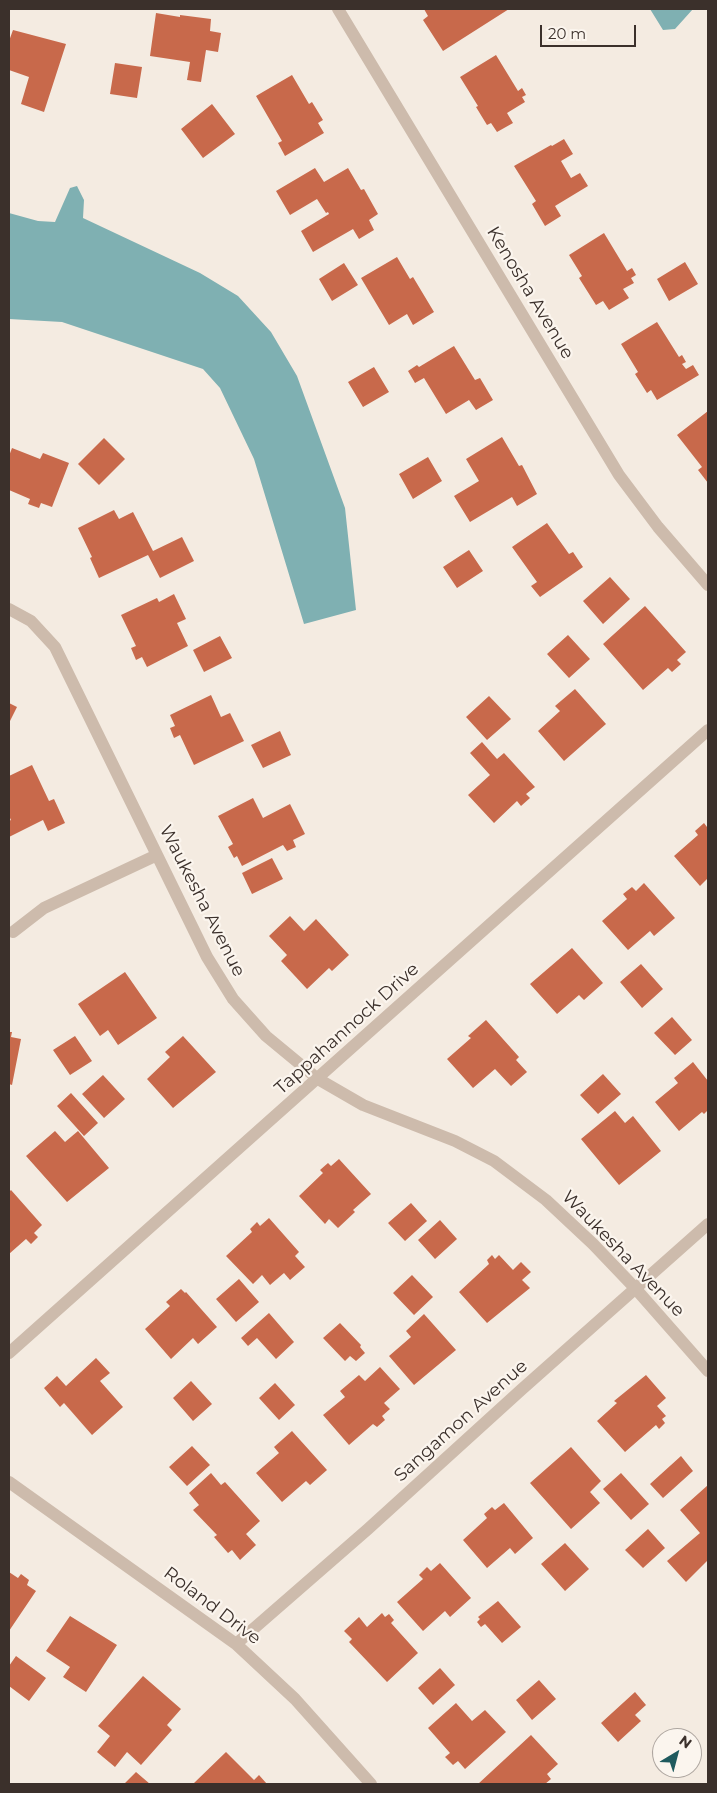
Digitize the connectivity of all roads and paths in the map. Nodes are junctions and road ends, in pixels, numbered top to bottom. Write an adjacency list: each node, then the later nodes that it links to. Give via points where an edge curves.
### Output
1 (338, 9): 2 (street, Kenosha Avenue, via 619,475 658,527)
2 (708, 584)
3 (9, 609): 5 (street, Waukesha Avenue, via 32,621 55,647)
4 (708, 730): 7 (street, Tappahannock Drive)
5 (157, 855): 6 (street, via 44,908); 7 (street, Waukesha Avenue, via 207,958 233,999 266,1036)
6 (14, 932)
7 (318, 1079): 9 (street, Waukesha Avenue, via 363,1105 455,1141 494,1162 546,1200); 10 (street, Tappahannock Drive)
8 (708, 1224): 9 (street, Sangamon Avenue)
9 (635, 1288): 11 (street, Waukesha Avenue); 13 (street, Sangamon Avenue)
10 (9, 1353)
11 (708, 1371)
12 (9, 1482): 13 (street, Roland Drive)
13 (236, 1644): 14 (street, Roland Drive, via 295,1699)
14 (371, 1784)

